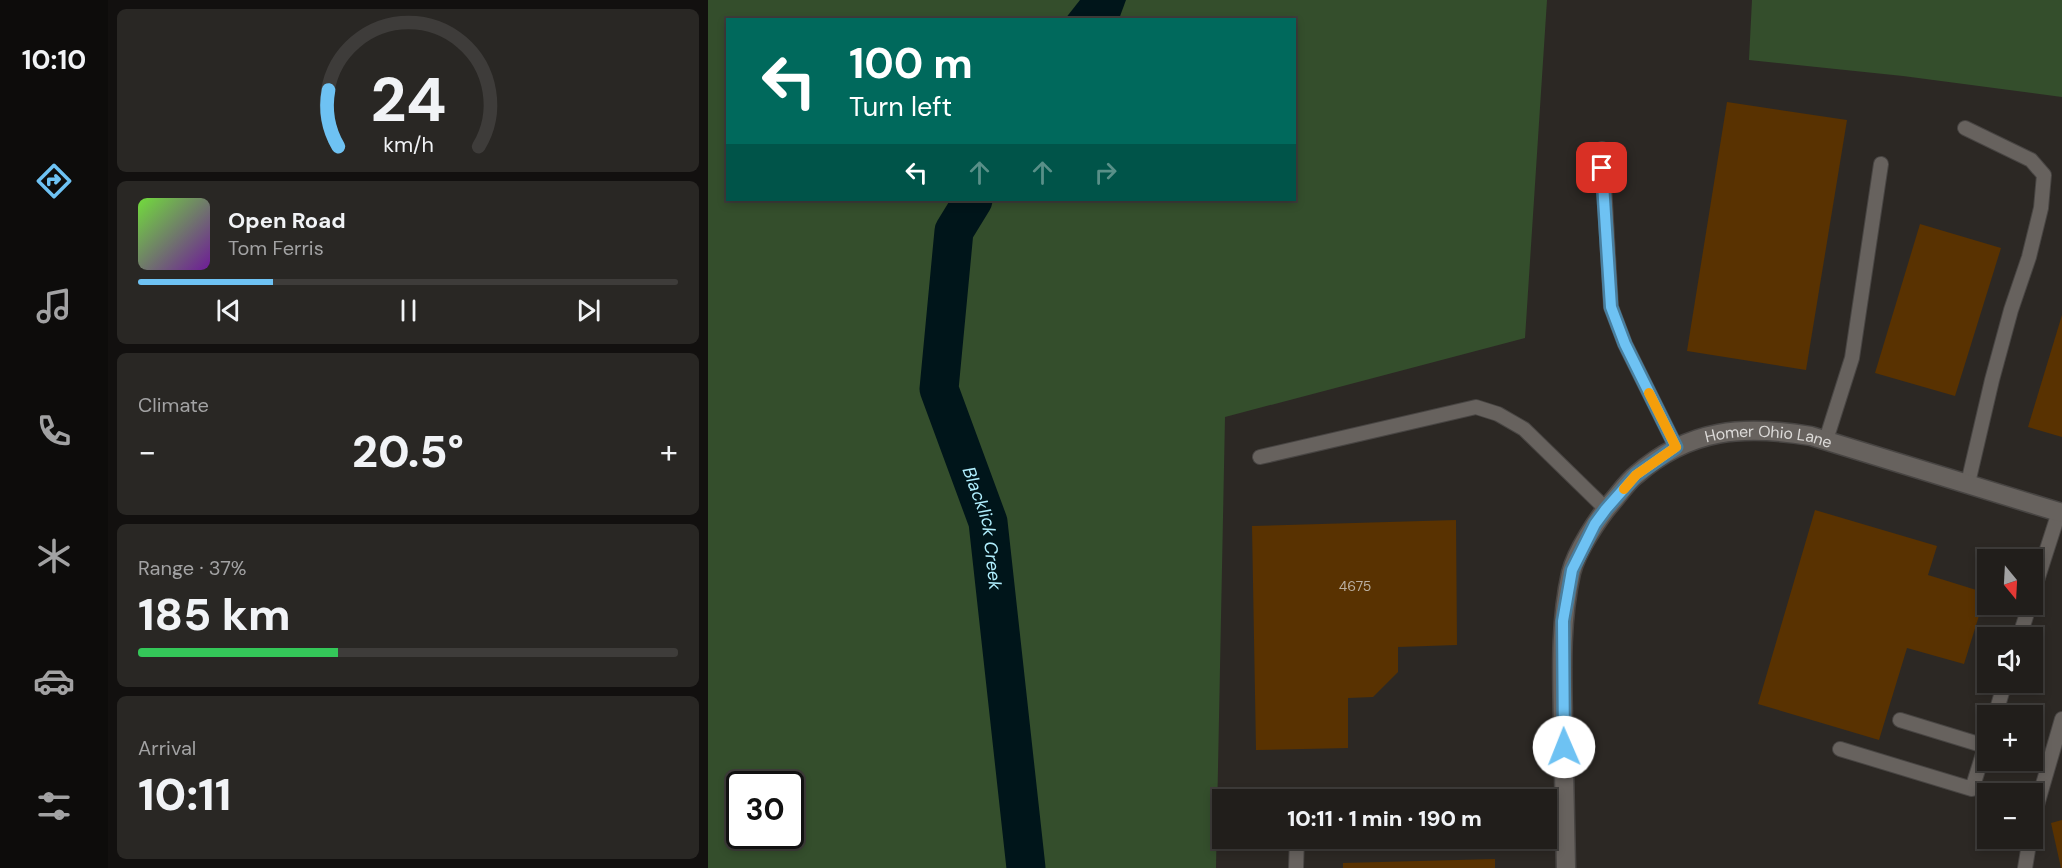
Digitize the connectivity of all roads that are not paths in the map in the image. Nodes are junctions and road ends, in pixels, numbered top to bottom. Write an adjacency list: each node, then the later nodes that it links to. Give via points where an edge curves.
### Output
1 (1965, 128): 7 (lane, via 2031,160 2044,175 2039,218 1992,380)
2 (1602, 148): 5 (lane, via 1611,307)
3 (1881, 164): 4 (lane, via 1852,358)
4 (1826, 440): 5 (street, Homer Ohio Lane, via 1777,430 1743,430 1709,435); 7 (street, Homer Ohio Lane)
5 (1676, 447): 8 (street, Homer Ohio Lane, via 1636,475)
6 (1260, 457): 8 (lane, via 1476,407 1524,429)
7 (1968, 483): 9 (street, Homer Ohio Lane)
8 (1606, 509): 18 (street, Homer Ohio Lane, via 1572,570 1563,621)
9 (2061, 512): 10 (lane)
10 (2043, 564)
11 (2062, 719): 16 (lane)
12 (1900, 720): 13 (lane)
13 (1977, 740)
14 (1840, 749): 15 (lane, via 1972,789)
15 (1977, 771)
16 (2043, 784)
17 (1557, 815): 18 (lane)
18 (1565, 815): 22 (street, Homer Ohio Lane)
19 (1297, 849): 21 (lane)
20 (2028, 849): 23 (lane)
21 (1296, 868)
22 (1566, 868)
23 (2025, 868)

